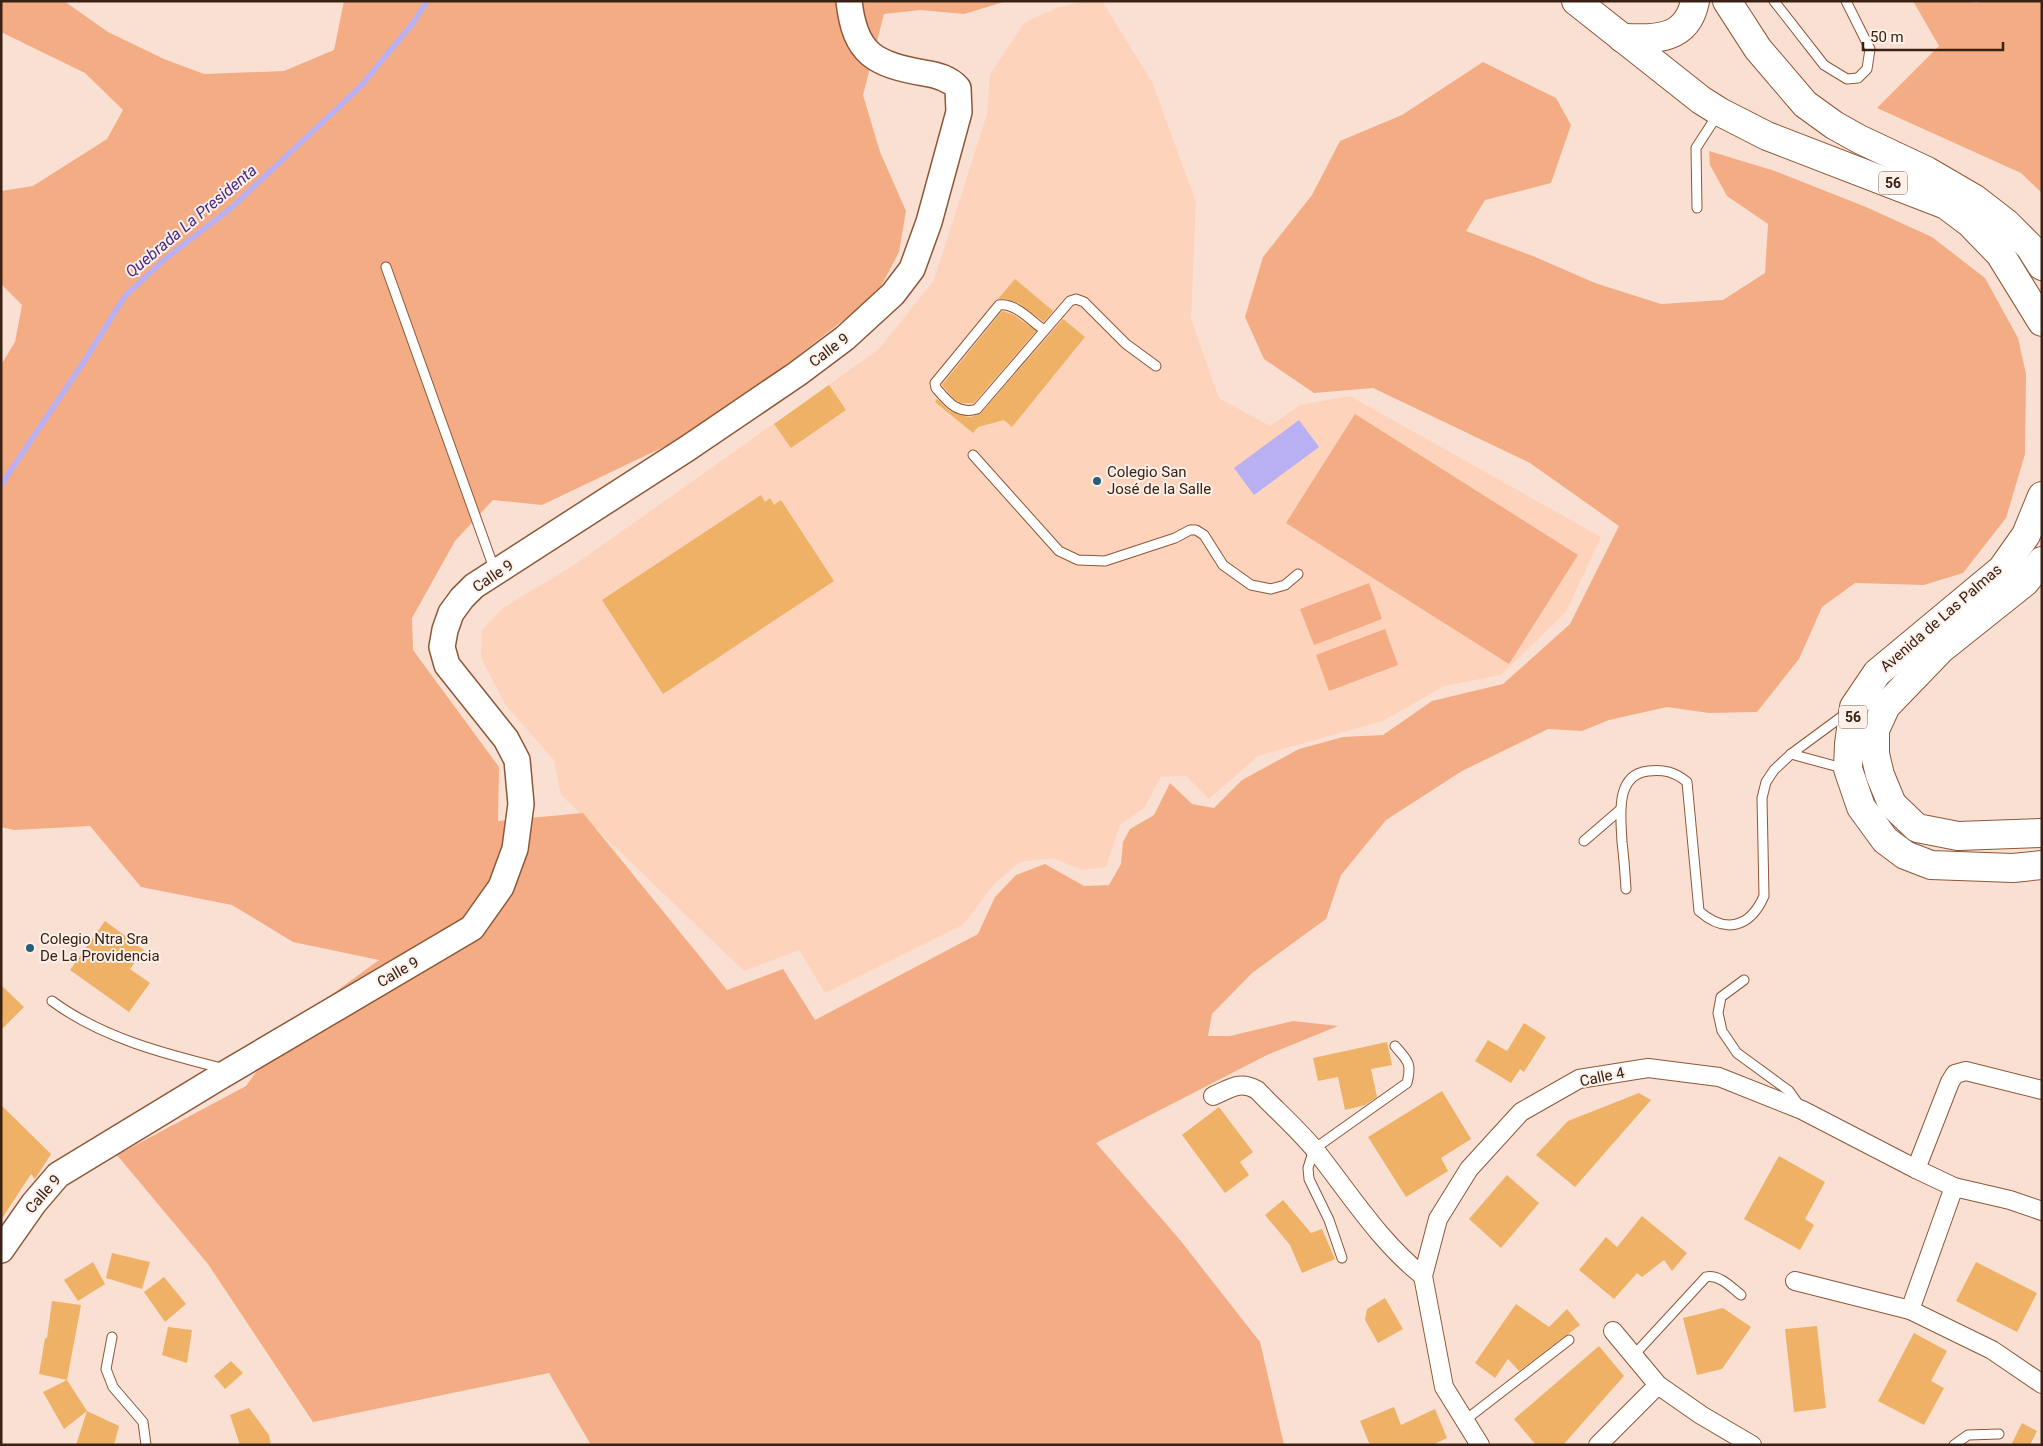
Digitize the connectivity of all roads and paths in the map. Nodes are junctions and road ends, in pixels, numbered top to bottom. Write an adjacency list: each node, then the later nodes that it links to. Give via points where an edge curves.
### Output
1 (849, 1): 18 (street, Calle 9, via 857,37 868,52 898,68 946,78 958,88 959,112 929,222 912,269 871,316 797,374)
2 (1576, 1): 7 (main road, 56)
3 (1727, 1): 10 (main road, 56, via 1758,49 1805,104 1859,140 1927,171 1974,199 2030,246)
4 (1774, 1): 5 (lane, via 1824,65 1847,79 1858,78 1867,68 1870,49)
5 (1846, 1)
6 (1691, 12): 7 (main road, via 1674,33 1656,39)
7 (1622, 38): 8 (main road, 56)
8 (1710, 106): 9 (lane, via 1696,148); 12 (main road, 56, via 1767,136 1946,205 1970,223 2000,254)
9 (1697, 208)
10 (2042, 266)
11 (386, 267): 18 (lane)
12 (2042, 322)
13 (1044, 330): 13 (lane, via 977,409 960,410 936,388 935,383 999,305 1012,306); 14 (lane, via 1070,301 1076,299 1084,302 1126,344)
14 (1156, 366)
15 (973, 455): 19 (lane, via 1058,551 1078,560 1106,561 1196,530 1204,535 1222,565 1251,585 1271,589 1285,585)
16 (2042, 496): 20 (main road, Avenida de Las Palmas / 56, via 2026,535 2002,569 1877,673)
17 (2042, 561): 24 (main road, Avenida de Las Palmas / 56, via 2025,582 1942,649 1886,706 1874,730 1880,775 1892,804 1917,828 1958,836)
18 (496, 574): 31 (street, Calle 9, via 474,586 462,598 451,613 442,647 447,665 506,739 517,760 521,804 515,848 501,886 472,928)
19 (1298, 574)
20 (1854, 708): 21 (lane); 22 (main road, Avenida de Las Palmas / 56)
21 (1791, 754): 22 (lane); 23 (lane, via 1766,782 1762,798 1764,896 1752,916 1739,924 1721,925 1699,910 1688,782 1666,770 1639,772 1624,789)
22 (1848, 770): 26 (main road, Avenida de Las Palmas / 56, via 1861,807 1886,840 1905,855 1931,865 2013,868)
23 (1620, 810): 25 (lane); 27 (lane)
24 (2042, 833)
25 (1584, 841)
26 (2042, 865)
27 (1626, 889)
28 (1744, 980): 34 (lane, via 1722,997 1718,1013 1722,1031 1736,1053 1789,1091)
29 (52, 1001): 31 (lane, via 78,1020 102,1031)
30 (1395, 1046): 35 (lane, via 1411,1068 1407,1083)
31 (230, 1071): 41 (street, Calle 9, via 58,1175)
32 (2042, 1090): 36 (street, via 1966,1071 1954,1074)
33 (1213, 1096): 35 (street, via 1240,1084 1248,1085 1257,1090)
34 (1802, 1110): 36 (street, Calle 4); 43 (street, Calle 4, via 1719,1076 1648,1068 1579,1079 1521,1112 1469,1168 1438,1219)
35 (1314, 1149): 42 (lane, via 1308,1180 1329,1220); 43 (street, via 1384,1239)
36 (1916, 1169): 37 (street, Calle 4)
37 (1954, 1187): 39 (street, Calle 4); 46 (street)
38 (2042, 1197): 39 (street, Calle 4)
39 (2010, 1200): 40 (street, Calle 4)
40 (2042, 1211)
41 (1, 1250)
42 (1342, 1258)
43 (1423, 1276): 53 (street, Calle 4, via 1444,1387)
44 (1795, 1281): 46 (street)
45 (1741, 1295): 50 (lane, via 1718,1278 1706,1277)
46 (1910, 1310): 51 (street, via 1992,1350)
47 (1613, 1331): 50 (street)
48 (112, 1337): 55 (lane, via 106,1369 113,1387 143,1422)
49 (1569, 1340): 53 (lane)
50 (1634, 1355): 52 (street)
51 (2042, 1384)
52 (1658, 1385): 57 (street); 58 (street)
53 (1464, 1421): 56 (street, Calle 4)
54 (1999, 1434): 59 (lane, via 1968,1435)
55 (146, 1445)
56 (1480, 1445)
57 (1598, 1445)
58 (1752, 1445)
59 (1954, 1445)

